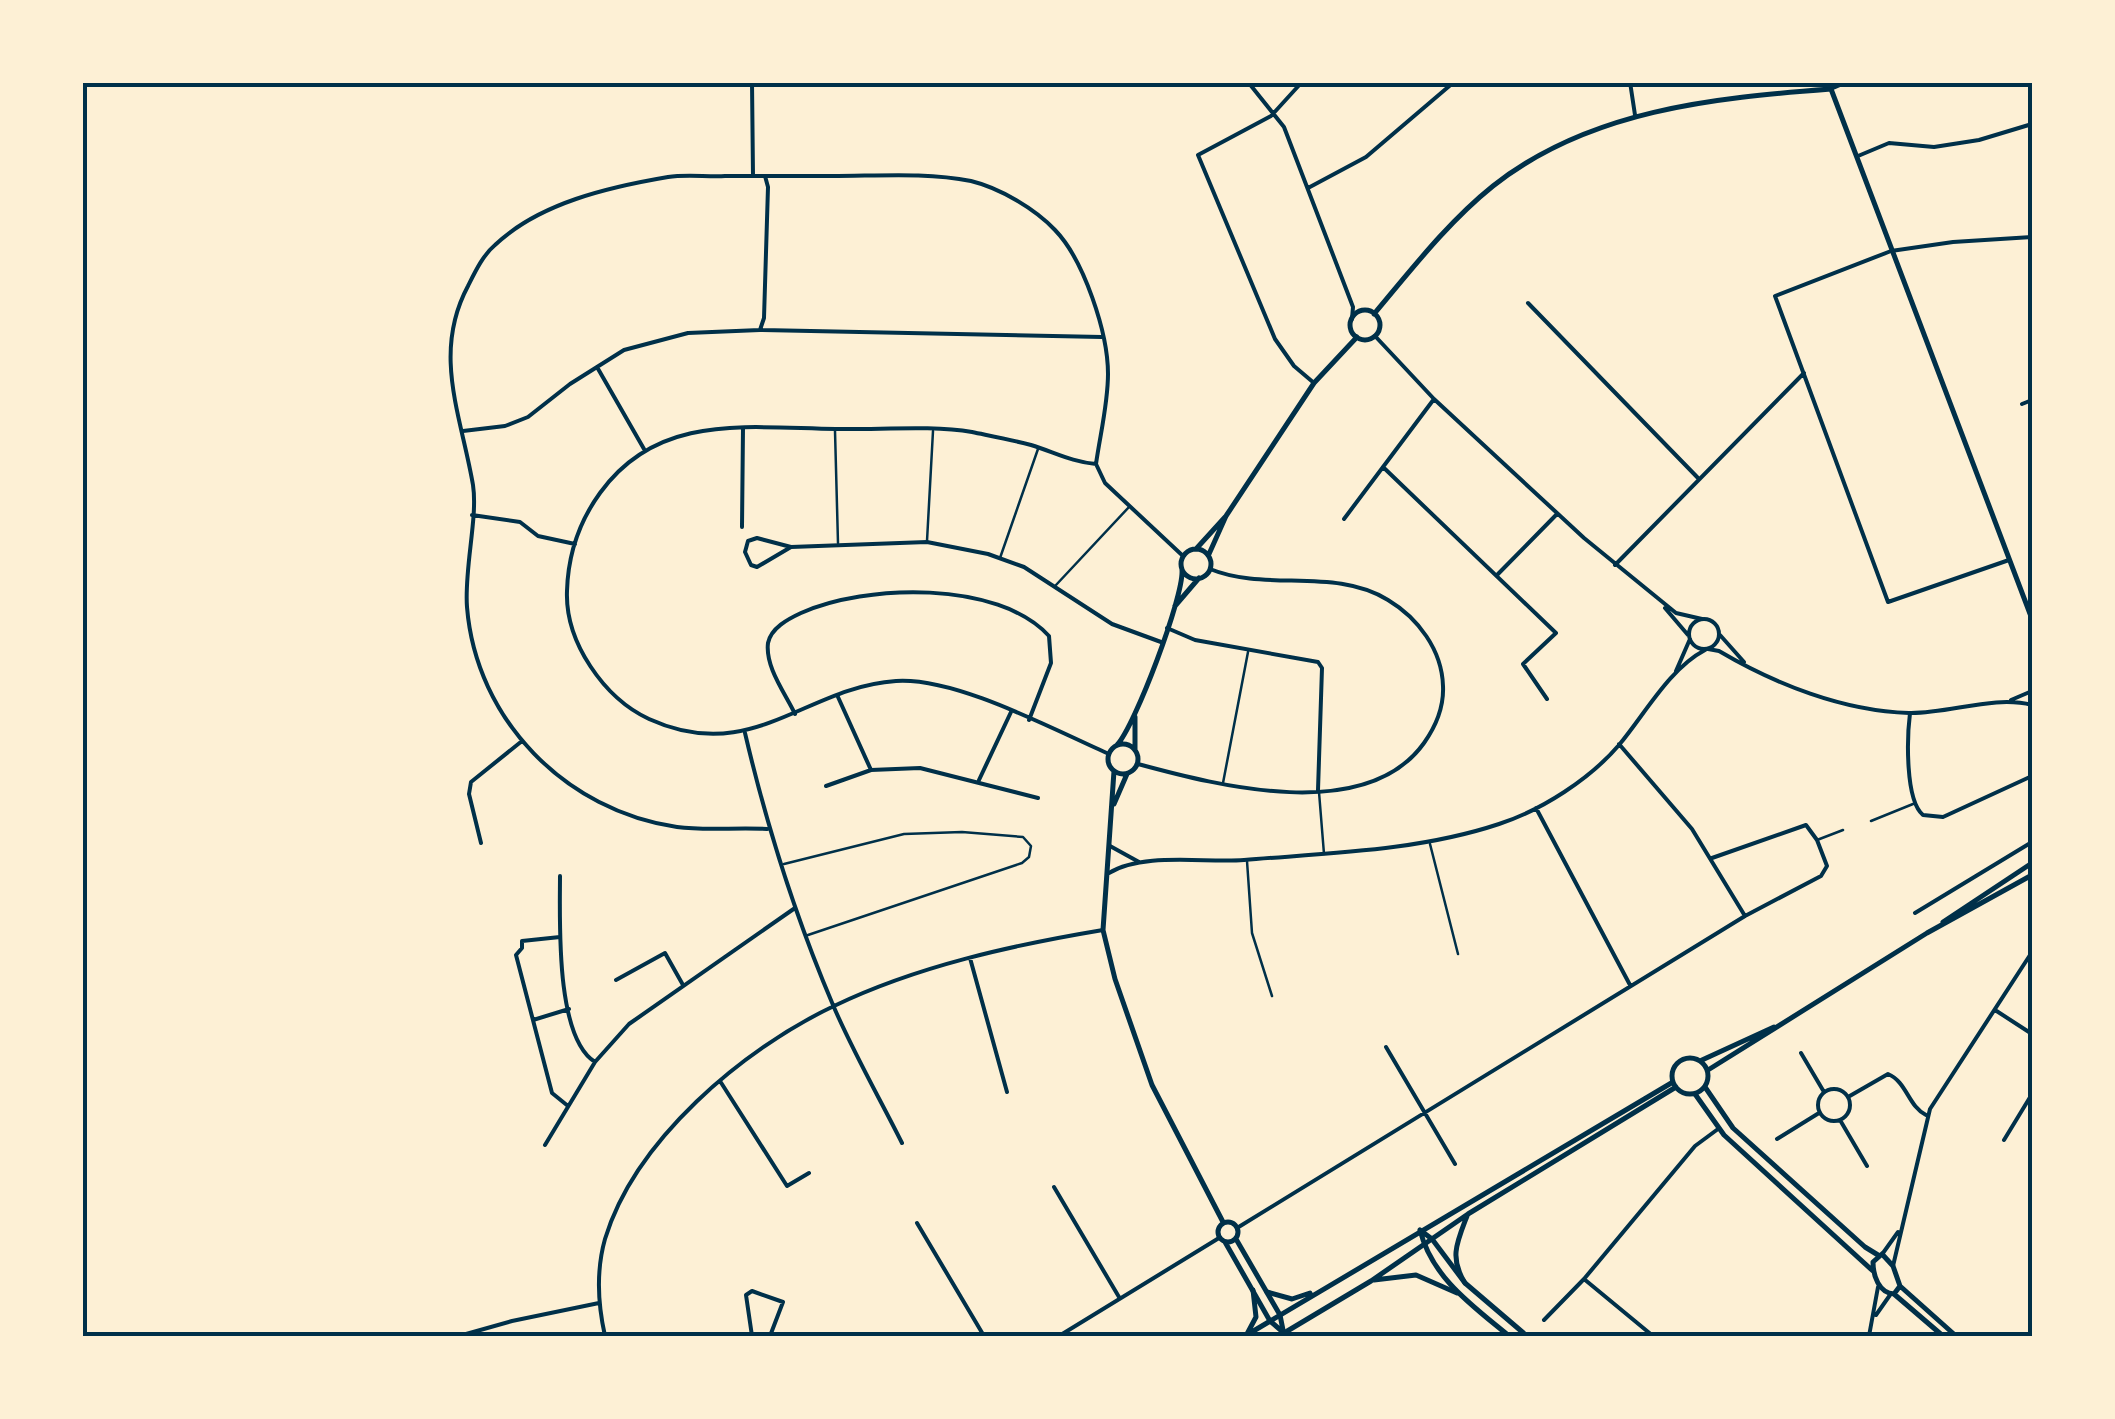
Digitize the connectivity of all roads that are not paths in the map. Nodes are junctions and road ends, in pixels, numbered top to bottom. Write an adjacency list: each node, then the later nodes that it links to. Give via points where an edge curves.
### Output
1 (752, 82): 12 (street)
2 (1248, 82): 8 (street)
3 (1302, 82): 8 (street)
4 (1454, 82): 14 (street, via 1366,157)
5 (1630, 82): 9 (street)
6 (1847, 82): 7 (street)
7 (1831, 89): 9 (street); 11 (street)
8 (1274, 112): 14 (street); 26 (street, via 1198,155 1274,339)
9 (1636, 115): 18 (street, via 1568,139 1490,188)
10 (2032, 124): 11 (street, via 1934,147 1889,143)
11 (1857, 156): 16 (street)
12 (753, 176): 13 (street); 33 (street, via 671,177 589,196 528,218 491,248 457,306 449,342)
13 (765, 176): 20 (street); 22 (street, via 930,176 999,192 1064,240)
14 (1308, 188): 19 (street)
15 (2032, 237): 16 (street)
16 (1891, 251): 25 (street, via 1775,296); 53 (street)
17 (1528, 302): 38 (street)
18 (1374, 314): 19 (street, via 1363,310); 21 (street, via 1380,325)
19 (1352, 319): 23 (street)
20 (760, 330): 22 (street); 24 (street, via 671,337)
21 (1375, 336): 23 (street); 27 (street)
22 (1102, 337): 36 (street, via 1108,375)
23 (1357, 337): 26 (street)
24 (596, 366): 33 (street, via 528,417); 35 (street)
25 (1804, 373): 38 (street); 53 (street, via 1888,602)
26 (1314, 383): 42 (street)
27 (1434, 398): 37 (street); 40 (street)
28 (2032, 400): 29 (street)
29 (2022, 404)
30 (742, 428): 31 (street); 35 (street, via 692,432); 44 (street)
31 (835, 430): 32 (street); 47 (lane)
32 (933, 431): 34 (street, via 967,431); 45 (lane)
33 (462, 432): 41 (street)
34 (1038, 448): 36 (street); 52 (lane)
35 (644, 449): 46 (street, via 608,482)
36 (1096, 464): 39 (street)
37 (1383, 467): 43 (street); 57 (street)
38 (1698, 478): 54 (street)
39 (1130, 507): 50 (street); 59 (lane)
40 (1556, 514): 54 (street); 57 (street)
41 (472, 515): 46 (street, via 520,522 538,536); 83 (street, via 467,594 474,648 488,688)
42 (1226, 516): 49 (street); 51 (street)
43 (1344, 519)
44 (742, 527)
45 (927, 542): 47 (street); 52 (street)
46 (574, 544): 82 (street, via 567,597 572,626 608,688 662,724)
47 (838, 544): 48 (street)
48 (792, 547): 48 (street, via 757,538 745,552 757,567)
49 (1196, 549): 50 (street); 51 (street)
50 (1183, 556): 56 (street)
51 (1209, 557): 55 (street)
52 (1000, 558): 59 (street)
53 (2009, 560): 63 (street)
54 (1615, 564): 60 (street)
55 (1210, 569): 58 (street); 96 (street, via 1354,586 1404,610 1434,650 1442,707 1418,751 1362,786)
56 (1182, 570): 58 (street); 61 (street)
57 (1498, 574): 74 (street, via 1556,632 1523,664)
58 (1199, 578): 61 (street)
59 (1056, 586): 67 (street, via 1112,624)
60 (1659, 601): 62 (street); 66 (street)
61 (1175, 606): 64 (street)
62 (1702, 619): 65 (street, via 1716,624); 66 (street)
63 (2032, 620)
64 (1167, 628): 67 (street); 69 (street)
65 (1720, 634): 68 (street); 70 (street)
66 (1689, 638): 68 (street); 71 (street)
67 (1161, 642): 80 (street)
68 (1707, 649): 70 (street); 71 (street)
69 (1248, 652): 94 (lane); 96 (street, via 1318,662 1322,668)
70 (1747, 665): 78 (street, via 1821,697)
71 (1671, 680): 84 (street)
72 (2032, 690): 75 (street)
73 (838, 696): 77 (street, via 912,681); 79 (street); 89 (street)
74 (1547, 699)
75 (2002, 703): 76 (street); 78 (street)
76 (2032, 704)
77 (1011, 712): 81 (street); 93 (street)
78 (1910, 713): 98 (street)
79 (795, 714): 81 (street, via 768,654 774,630 828,601 911,591 978,601 1040,626 1049,636 1052,663); 82 (street)
80 (1135, 717): 85 (street); 86 (street)
81 (1028, 720): 87 (street)
82 (744, 732): 102 (street)
83 (522, 741): 102 (street, via 556,776 632,816 718,830); 107 (street, via 471,782)
84 (1620, 744): 100 (street, via 1580,781); 110 (street)
85 (1117, 745): 86 (street); 87 (street)
86 (1135, 750): 88 (street)
87 (1109, 754): 90 (street)
88 (1138, 764): 91 (street); 94 (street)
89 (871, 770): 93 (street, via 920,768); 95 (street)
90 (1114, 771): 91 (street); 99 (street)
91 (1127, 774): 99 (street)
92 (2032, 776): 98 (street, via 1944,818 1923,815)
93 (978, 781): 97 (street)
94 (1223, 783): 96 (street)
95 (826, 786)
96 (1318, 790): 109 (lane)
97 (1038, 798)
98 (1914, 803): 101 (lane)
99 (1113, 807): 108 (street)
100 (1536, 807): 105 (street); 130 (street)
101 (1870, 821)
102 (767, 828): 114 (street)
103 (1843, 830): 104 (lane)
104 (1817, 840): 110 (street, via 1811,828 1800,826); 120 (street, via 1825,873)
105 (1430, 841): 109 (street); 126 (lane)
106 (2032, 842): 119 (street)
107 (481, 843)
108 (1110, 846): 112 (street); 115 (street)
109 (1324, 854): 111 (street)
110 (1712, 858): 120 (street)
111 (1247, 860): 112 (street); 131 (lane, via 1252,932)
112 (1139, 862): 115 (street)
113 (2032, 863): 122 (street)
114 (780, 866): 118 (street); 123 (lane, via 904,834 1004,836 1031,846 1022,863)
115 (1106, 875): 121 (street)
116 (2032, 875): 122 (street)
117 (560, 876): 124 (street)
118 (796, 908): 123 (street); 129 (street)
119 (1914, 913)
120 (1745, 916): 130 (street)
121 (1103, 930): 127 (street); 166 (street, via 1152,1085)
122 (1933, 930): 135 (street)
123 (806, 936): 132 (street)
124 (560, 937): 133 (street); 136 (street, via 522,941 516,955)
125 (2032, 952): 134 (street)
126 (1458, 954)
127 (970, 958): 132 (street); 146 (street)
128 (616, 980): 129 (street, via 665,952)
129 (683, 985): 141 (street, via 629,1024)
130 (1630, 986): 152 (street)
131 (1272, 996)
132 (833, 1006): 143 (street); 159 (street)
133 (569, 1009): 136 (street); 141 (street, via 581,1049)
134 (1995, 1010): 137 (street); 154 (street)
135 (1794, 1017): 140 (street); 142 (street)
136 (533, 1020): 151 (street, via 552,1093)
137 (2032, 1034)
138 (1386, 1047): 152 (street)
139 (1800, 1053): 147 (street)
140 (1701, 1061): 142 (street); 144 (street, via 1681,1060)
141 (595, 1062): 151 (street)
142 (1708, 1070): 145 (street)
143 (719, 1080): 163 (street, via 787,1186); 189 (street, via 672,1128 632,1184 606,1234)
144 (1674, 1085): 148 (street); 165 (street); 170 (street)
145 (1705, 1087): 148 (street); 175 (street, via 1733,1128)
146 (1006, 1092)
147 (1824, 1092): 150 (street); 153 (street)
148 (1696, 1094): 156 (street)
149 (2032, 1094): 158 (street)
150 (1848, 1096): 154 (street, via 1888,1074); 155 (street, via 1850,1108)
151 (568, 1106): 160 (street)
152 (1424, 1111): 161 (street); 168 (street)
153 (1819, 1114): 155 (street); 157 (street)
154 (1927, 1116): 169 (street)
155 (1840, 1120): 162 (street)
156 (1718, 1129): 177 (street); 178 (street, via 1695,1146)
157 (1777, 1139)
158 (2004, 1140)
159 (902, 1143)
160 (545, 1144)
161 (1456, 1164)
162 (1867, 1166)
163 (809, 1174)
164 (1054, 1187): 188 (street)
165 (1468, 1214): 172 (street); 180 (street, via 1454,1255)
166 (1223, 1222): 168 (street); 173 (street)
167 (917, 1223): 199 (street)
168 (1237, 1228): 171 (street)
169 (1900, 1228): 175 (street); 176 (street)
170 (1420, 1230): 172 (street); 174 (street); 182 (street)
171 (1236, 1239): 173 (street); 185 (street)
172 (1432, 1239): 174 (street); 180 (street)
173 (1222, 1240): 184 (street); 188 (street)
174 (1424, 1245): 179 (street); 186 (street)
175 (1880, 1254): 176 (street); 177 (street)
176 (1893, 1266): 183 (street)
177 (1873, 1271): 181 (street)
178 (1584, 1278): 191 (street); 204 (street)
179 (1371, 1281): 186 (street, via 1416,1275); 194 (street)
180 (1465, 1283): 203 (street)
181 (1878, 1283): 187 (street); 193 (street)
182 (1327, 1286): 185 (street, via 1292,1299); 190 (street)
183 (1900, 1286): 187 (street); 207 (street)
184 (1253, 1290): 192 (street); 201 (street, via 1256,1317)
185 (1267, 1292): 190 (street)
186 (1457, 1293): 202 (street)
187 (1892, 1294): 193 (street); 206 (street)
188 (1119, 1298): 200 (street)
189 (598, 1303): 195 (street); 196 (street)
190 (1280, 1315): 192 (street); 194 (street)
191 (1544, 1320)
192 (1270, 1321): 194 (street); 201 (street)
193 (1872, 1324): 205 (street)
194 (1281, 1335)
195 (460, 1336)
196 (605, 1336)
197 (752, 1336): 198 (street, via 746,1295 752,1291 783,1302)
198 (770, 1336)
199 (984, 1336)
200 (1059, 1336)
201 (1245, 1336)
202 (1509, 1336)
203 (1527, 1336)
204 (1653, 1336)
205 (1868, 1336)
206 (1942, 1336)
207 (1956, 1336)

